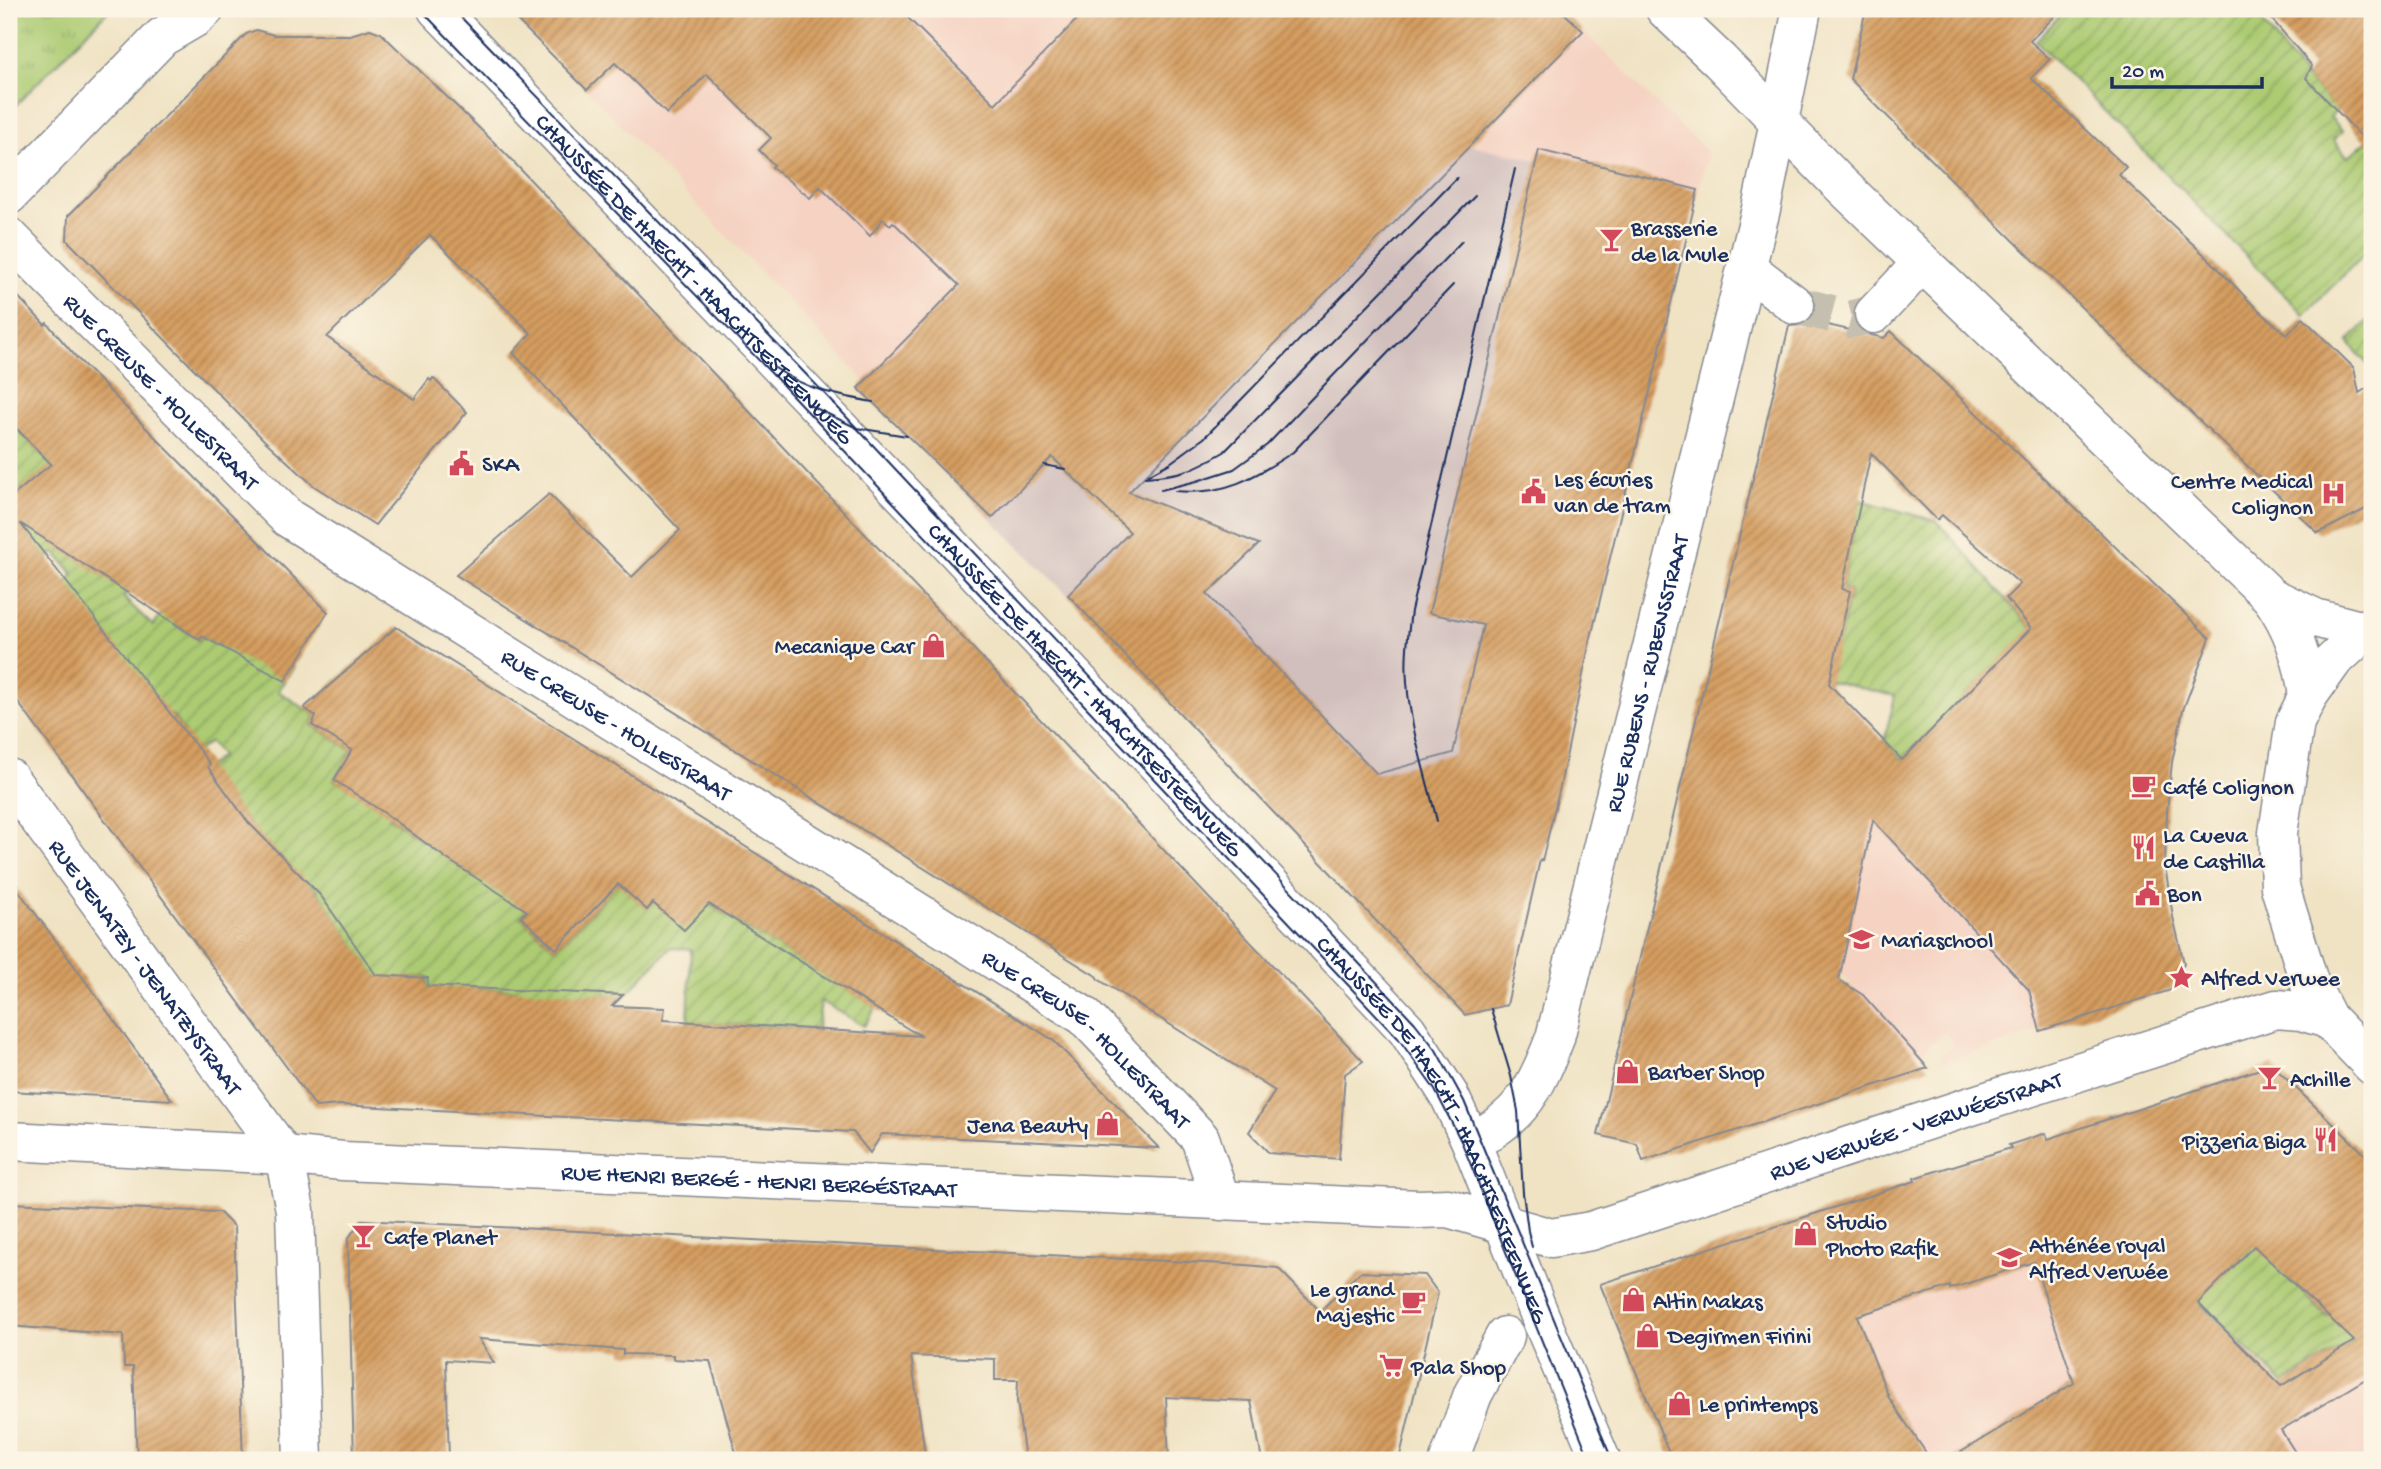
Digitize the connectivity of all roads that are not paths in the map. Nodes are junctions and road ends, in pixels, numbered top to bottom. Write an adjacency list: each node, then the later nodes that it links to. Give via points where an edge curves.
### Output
1 (437, 9): 19 (street, CHAUSSÉE DE HAECHT - HAACHTSESTEENWEG, via 1383,1001 1430,1063)
2 (1665, 9): 5 (street)
3 (1802, 9): 5 (street, RUE RUBENS - RUBENSSTRAAT)
4 (196, 11): 6 (street, via 162,37)
5 (1779, 121): 8 (street); 9 (street, RUE RUBENS - RUBENSSTRAAT)
6 (9, 195)
7 (9, 237): 21 (street, RUE CREUSE - HOLLESTRAAT, via 288,518 1084,1016 1200,1138)
8 (1922, 262): 11 (street); 12 (street)
9 (1747, 268): 10 (street); 19 (street, RUE RUBENS - RUBENSSTRAAT, via 1555,1038 1545,1066 1518,1111)
10 (1795, 305)
11 (1874, 314)
12 (2271, 597): 13 (street, via 2315,618); 14 (street, via 2295,640)
13 (2368, 628): 14 (street, via 2333,661)
14 (2308, 696): 16 (street, via 2295,722 2277,834 2280,887 2309,982)
15 (9, 778): 20 (street, RUE JENATZY - JENATZYSTRAAT)
16 (2328, 1019): 17 (street); 22 (street, RUE VERWÉE - VERWÉESTRAAT, via 2276,1009 1591,1231 1551,1238)
17 (2372, 1065)
18 (9, 1141): 20 (street, RUE HENRI BERGÉ - HENRI BERGÉSTRAAT)
19 (1471, 1142): 22 (street, CHAUSSÉE DE HAECHT - HAACHTSESTEENWEG)
20 (284, 1155): 21 (street, RUE HENRI BERGÉ - HENRI BERGÉSTRAAT); 24 (street, via 295,1210)
21 (1221, 1201): 22 (street, RUE HENRI BERGÉ - HENRI BERGÉSTRAAT, via 1448,1208)
22 (1505, 1224): 26 (street, CHAUSSÉE DE HAECHT - HAACHTSESTEENWEG)
23 (1505, 1336): 25 (street, via 1473,1394)
24 (303, 1460)
25 (1449, 1460)
26 (1601, 1460)

